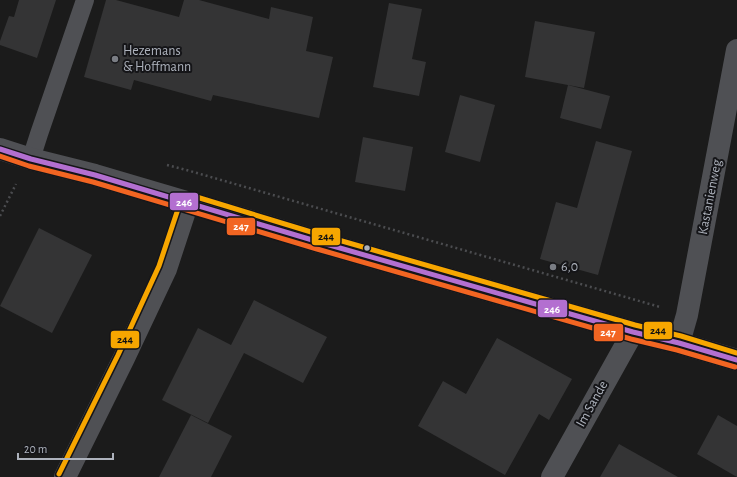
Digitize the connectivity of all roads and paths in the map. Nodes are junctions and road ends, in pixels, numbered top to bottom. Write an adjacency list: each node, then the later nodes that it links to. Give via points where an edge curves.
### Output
1 (85, 0): 4 (lane)
2 (737, 50): 8 (street, Kastanienweg)
3 (0, 149): 4 (street)
4 (29, 158): 6 (street); 7 (path)
5 (160, 163): 8 (path)
6 (188, 202): 9 (street); 12 (street, via 166,269)
7 (0, 216)
8 (687, 315): 10 (street, Kastanienweg)
9 (633, 332): 10 (street); 13 (street, Im Sande)
10 (679, 343): 11 (street)
11 (737, 360)
12 (65, 477)
13 (552, 477)

